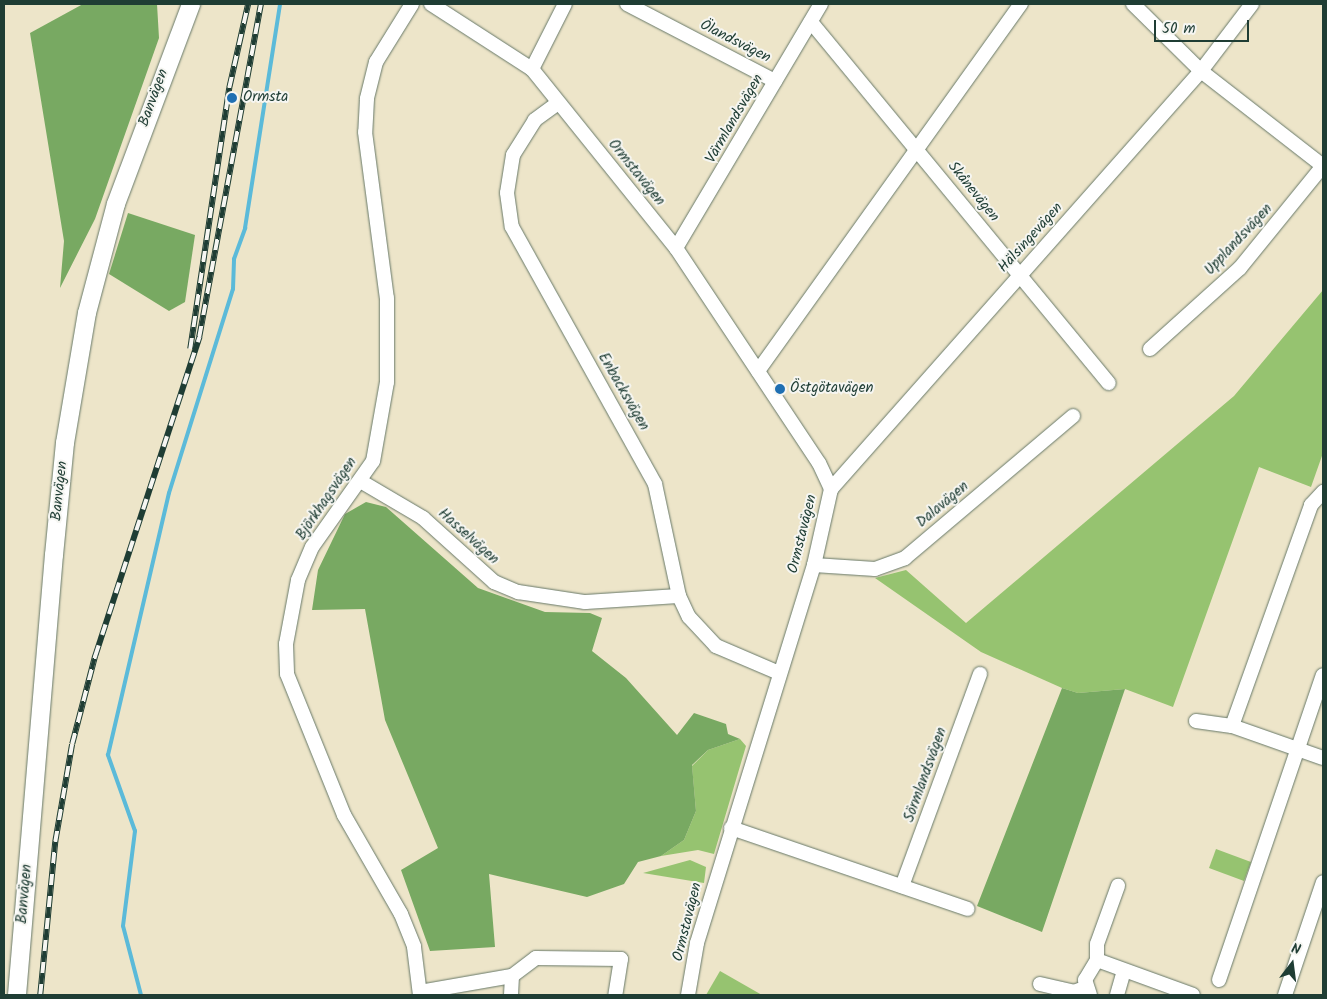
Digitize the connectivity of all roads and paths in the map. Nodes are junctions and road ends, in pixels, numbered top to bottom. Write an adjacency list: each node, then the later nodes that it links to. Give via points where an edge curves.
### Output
1 (191, 4): 47 (street, Banvägen, via 116,204 87,314 54,545)
2 (412, 4): 23 (street, Björkhagsvägen, via 376,62 367,99 365,132 387,298 387,382 373,461)
3 (431, 4): 11 (street, Ormstavägen)
4 (565, 4): 11 (street)
5 (627, 4): 13 (street, Ölandsvägen)
6 (821, 4): 10 (street, Värmlandsvägen)
7 (1021, 4): 15 (street)
8 (1133, 4): 12 (street, Upplandsvägen)
9 (1252, 4): 12 (street, Hälsingevägen)
10 (811, 22): 13 (street, Värmlandsvägen); 15 (street, Skånevägen)
11 (532, 69): 14 (street, Ormstavägen)
12 (1201, 71): 16 (street, Upplandsvägen); 18 (street, Hälsingevägen)
13 (775, 81): 17 (street, Värmlandsvägen)
14 (558, 103): 17 (street, Ormstavägen); 27 (street, Enbacksvägen, via 536,120 513,155 506,193 512,228 655,484)
15 (915, 146): 18 (street, Skånevägen); 20 (street)
16 (1323, 167): 19 (street, Upplandsvägen, via 1240,268)
17 (676, 248): 20 (street, Ormstavägen)
18 (1020, 275): 21 (street, Skånevägen); 24 (street, Hälsingevägen)
19 (1150, 349)
20 (758, 371): 24 (street, Ormstavägen, via 819,463)
21 (1109, 384)
22 (1073, 416): 26 (street, Dalavägen, via 905,558 874,569)
23 (362, 482): 27 (street, Hasselvägen, via 423,518 494,582 518,592 585,602); 46 (street, Björkhagsvägen, via 312,547 298,580 288,613 287,674 344,814 401,914 414,947)
24 (831, 490): 26 (street, Ormstavägen)
25 (1323, 492): 32 (street, via 1311,505)
26 (814, 566): 28 (street, Ormstavägen)
27 (679, 596): 28 (street, Enbacksvägen, via 689,617 716,646)
28 (779, 673): 35 (street, Ormstavägen)
29 (980, 674): 37 (street, Sörmlandsvägen)
30 (1323, 675): 33 (street)
31 (1196, 720): 32 (street)
32 (1232, 726): 33 (street)
33 (1297, 749): 34 (street); 43 (street)
34 (1323, 758)
35 (731, 828): 37 (street); 50 (street, Ormstavägen, via 697,943)
36 (1323, 882): 53 (street)
37 (902, 886): 39 (street)
38 (1118, 886): 40 (street, via 1098,944)
39 (968, 909)
40 (1097, 960): 41 (street); 45 (street)
41 (1124, 971): 51 (street); 52 (street)
42 (512, 976): 46 (street); 48 (street); 49 (street, via 536,958 621,959)
43 (1219, 980)
44 (1040, 984): 45 (street)
45 (1087, 992)
46 (420, 993)
47 (17, 995)
48 (511, 995)
49 (615, 995)
50 (688, 995)
51 (1117, 995)
52 (1193, 995)
53 (1285, 995)

